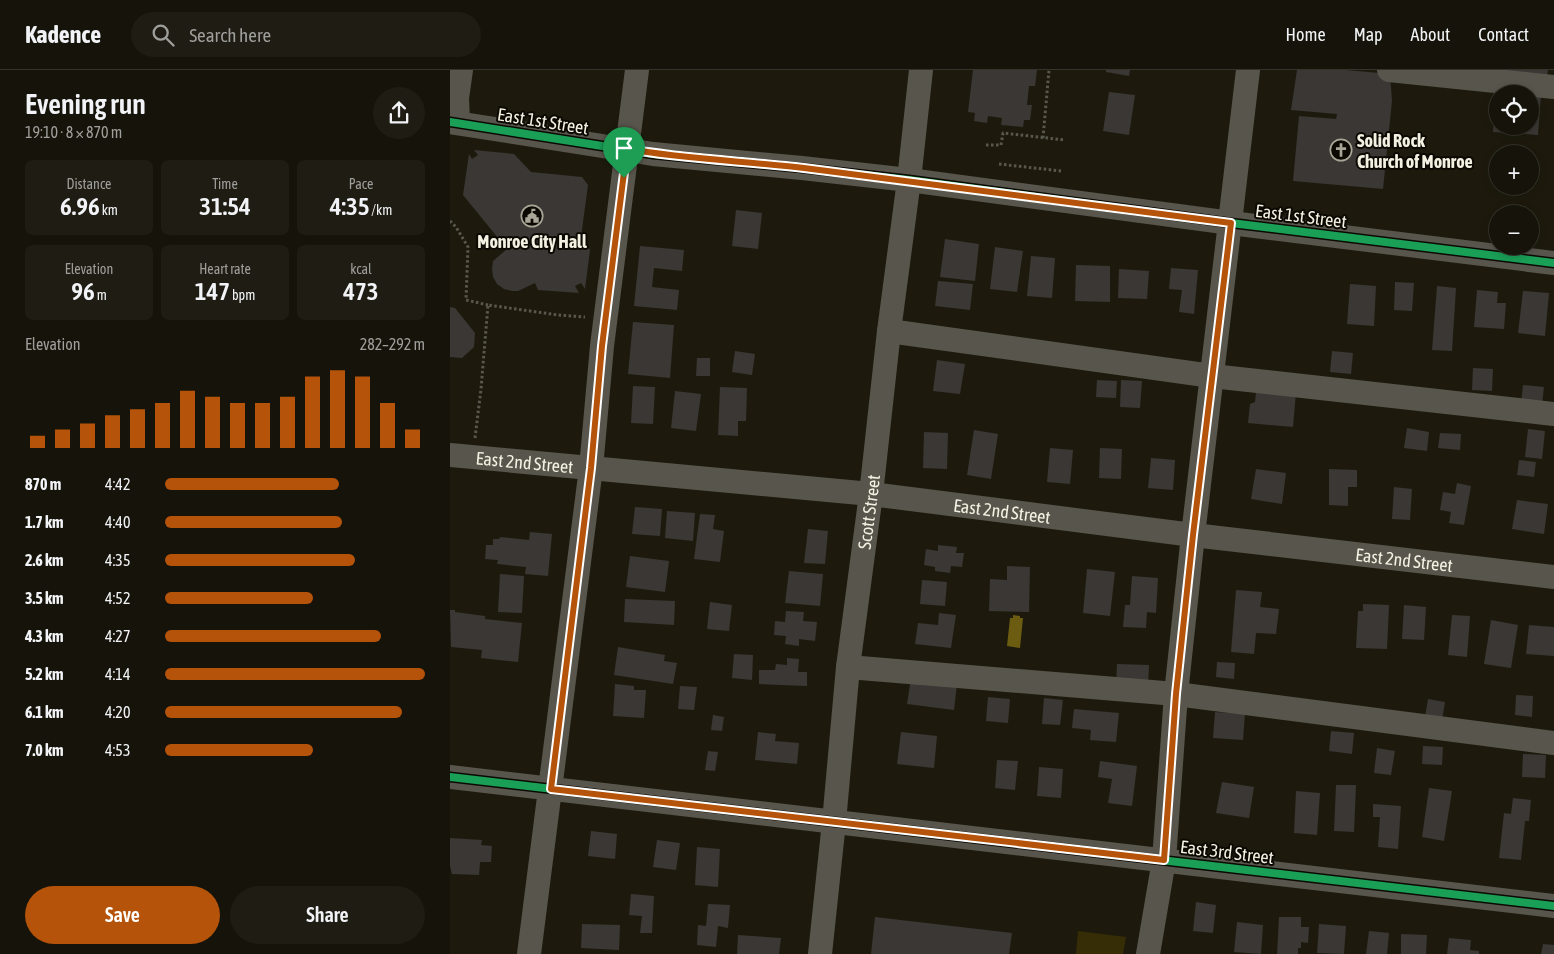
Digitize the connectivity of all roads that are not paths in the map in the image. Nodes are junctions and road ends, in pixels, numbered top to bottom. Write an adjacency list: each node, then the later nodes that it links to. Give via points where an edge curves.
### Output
1 (460, 70): 7 (street)
2 (637, 70): 8 (street)
3 (921, 70): 9 (street, Scott Street)
4 (1248, 70): 10 (street)
5 (1389, 70): 6 (street)
6 (1554, 87)
7 (454, 122): 8 (street, East 1st Street)
8 (627, 149): 9 (street, East 1st Street); 16 (street, via 605,318)
9 (909, 180): 10 (street, East 1st Street); 12 (street, Scott Street)
10 (1231, 223): 11 (street, East 1st Street); 13 (street)
11 (1554, 258)
12 (889, 331): 13 (street); 17 (street, Scott Street)
13 (1212, 376): 14 (street); 18 (street)
14 (1554, 414)
15 (450, 455): 16 (street, East 2nd Street)
16 (591, 468): 17 (street, East 2nd Street); 24 (street)
17 (871, 494): 18 (street, East 2nd Street); 20 (street, Scott Street)
18 (1193, 535): 19 (street, East 2nd Street); 21 (street)
19 (1554, 578)
20 (848, 667): 21 (street); 25 (street, Scott Street)
21 (1176, 694): 22 (street); 26 (street)
22 (1554, 743)
23 (450, 777): 24 (street, East 3rd Street)
24 (551, 789): 25 (street, East 3rd Street); 28 (street)
25 (834, 822): 26 (street, East 3rd Street); 29 (street, Scott Street)
26 (1164, 860): 27 (street, East 3rd Street); 30 (street)
27 (1554, 906)
28 (528, 954)
29 (820, 954)
30 (1148, 954)

